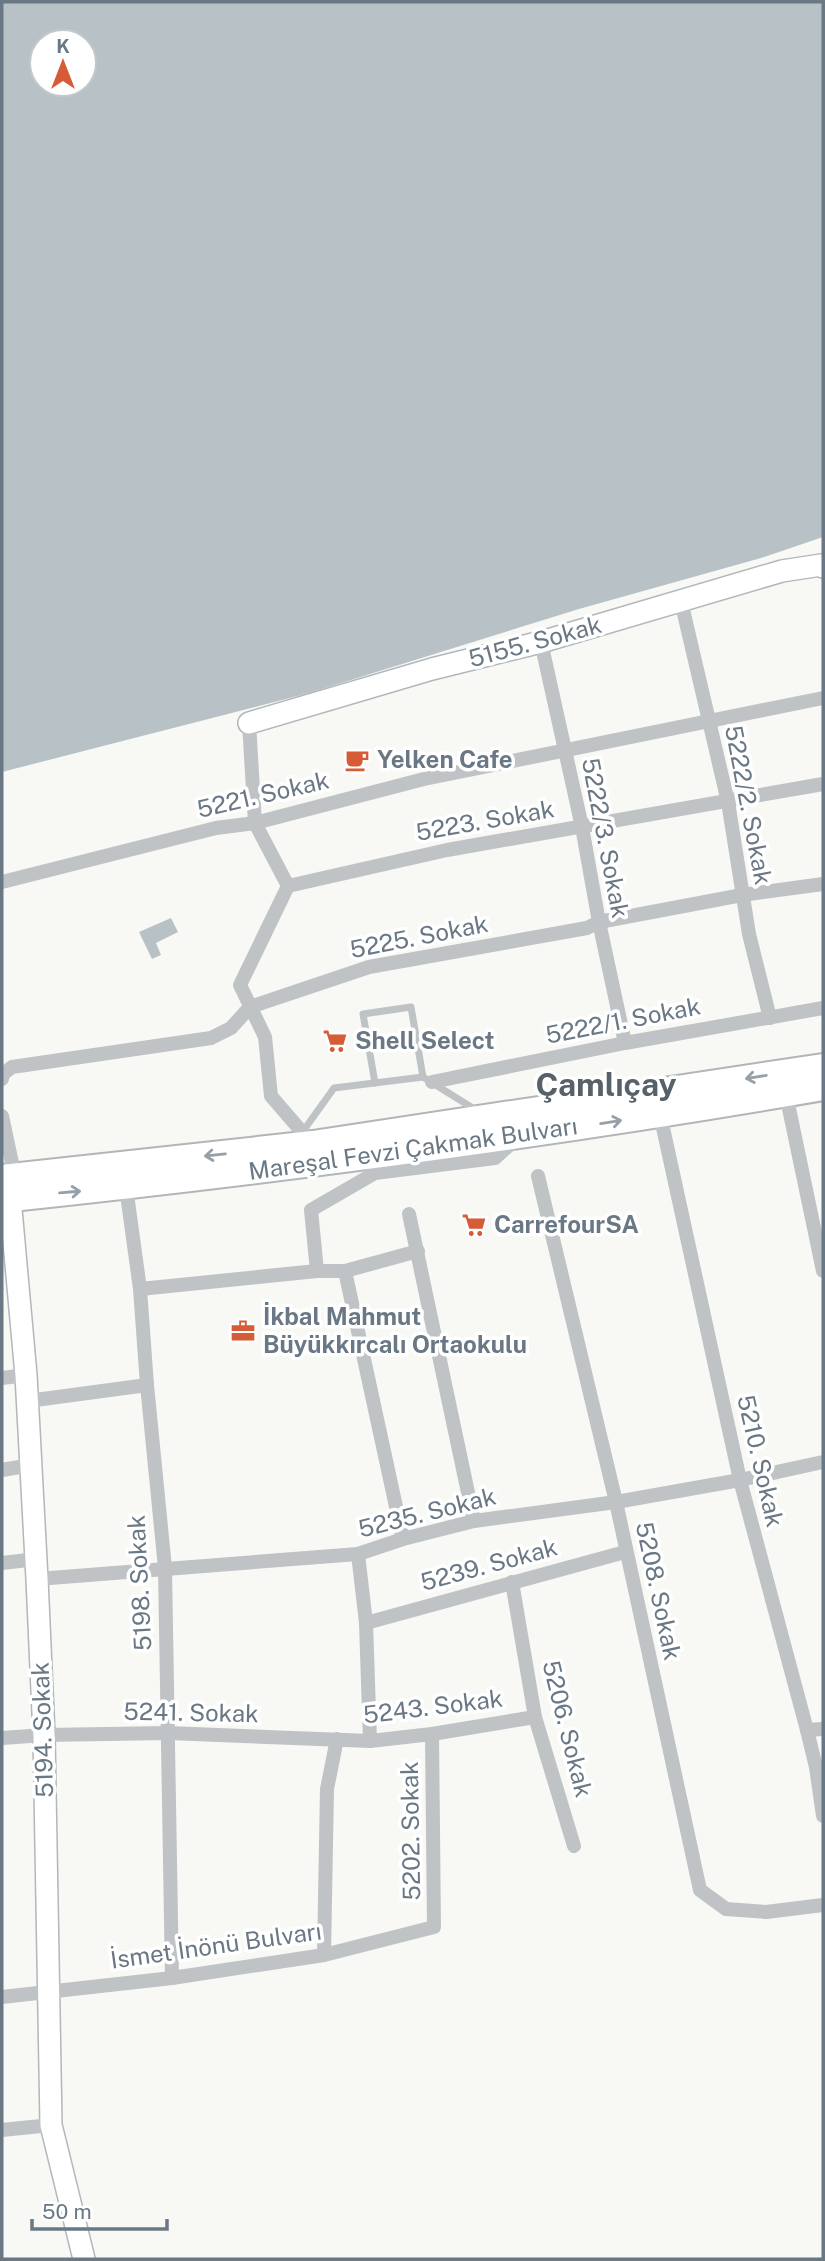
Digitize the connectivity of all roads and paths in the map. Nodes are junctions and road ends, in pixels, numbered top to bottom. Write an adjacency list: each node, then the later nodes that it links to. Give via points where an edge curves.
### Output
1 (822, 566): 2 (street, 5155. Sokak, via 782,571)
2 (681, 601): 3 (street, 5155. Sokak); 5 (street, 5222/2. Sokak)
3 (541, 642): 6 (street, 5155. Sokak); 7 (street, 5222/3. Sokak)
4 (823, 698): 5 (street, 5221. Sokak)
5 (709, 721): 7 (street, 5221. Sokak); 9 (street, 5222/2. Sokak)
6 (249, 723): 10 (street)
7 (565, 750): 10 (street, 5221. Sokak, via 424,779); 11 (street, 5222/3. Sokak)
8 (823, 784): 9 (street, 5223. Sokak)
9 (728, 802): 11 (street, 5223. Sokak); 15 (street, 5222/2. Sokak)
10 (254, 823): 12 (street, 5221. Sokak, via 216,828); 14 (street)
11 (582, 827): 14 (street, 5223. Sokak, via 447,850); 16 (street, 5222/3. Sokak)
12 (2, 882)
13 (823, 884): 15 (street, 5225. Sokak)
14 (288, 886): 17 (street, via 240,985)
15 (742, 895): 16 (street, 5225. Sokak); 19 (street, 5222/2. Sokak)
16 (599, 922): 17 (street, 5225. Sokak, via 587,928 369,967); 20 (street, 5222/3. Sokak)
17 (250, 1007): 22 (street, 5225. Sokak, via 232,1028 211,1038 12,1067); 31 (street, via 265,1037 271,1096)
18 (823, 1008): 19 (street, 5222/1. Sokak)
19 (770, 1018): 20 (street, 5222/1. Sokak)
20 (625, 1043): 23 (street, 5222/1. Sokak)
21 (823, 1067): 29 (highway, Mareşal Fevzi Çakmak Bulvarı, one-way to 29)
22 (2, 1079)
23 (427, 1079): 24 (lane); 24 (lane, via 411,1007 363,1014); 29 (lane)
24 (374, 1083): 31 (lane, via 334,1088)
25 (823, 1087): 26 (highway, Mareşal Fevzi Çakmak Bulvarı)
26 (786, 1094): 27 (highway, Mareşal Fevzi Çakmak Bulvarı); 38 (street)
27 (660, 1114): 30 (highway, Mareşal Fevzi Çakmak Bulvarı, one-way to 27); 51 (street, 5210. Sokak)
28 (2, 1116): 36 (street)
29 (488, 1118): 31 (highway, Mareşal Fevzi Çakmak Bulvarı)
30 (520, 1136): 32 (highway, Mareşal Fevzi Çakmak Bulvarı); 33 (street, via 495,1158)
31 (297, 1140): 36 (highway, Mareşal Fevzi Çakmak Bulvarı, one-way to 36)
32 (401, 1152): 33 (street); 35 (highway, Mareşal Fevzi Çakmak Bulvarı)
33 (424, 1167): 41 (street, via 376,1173 310,1210)
34 (538, 1175): 52 (street, 5208. Sokak)
35 (126, 1187): 36 (highway, Mareşal Fevzi Çakmak Bulvarı, one-way to 35); 43 (street, 5198. Sokak)
36 (7, 1188): 44 (street, 5194. Sokak)
37 (409, 1214): 39 (street)
38 (821, 1249): 40 (street)
39 (418, 1251): 42 (street); 53 (street)
40 (823, 1270)
41 (317, 1271): 42 (street); 43 (street)
42 (345, 1271): 54 (street)
43 (140, 1289): 46 (street, 5198. Sokak)
44 (26, 1375): 45 (street); 47 (street, 5194. Sokak)
45 (2, 1378)
46 (147, 1385): 47 (street); 58 (street, 5198. Sokak)
47 (28, 1401): 49 (street, 5194. Sokak)
48 (823, 1462): 51 (street, 5235. Sokak)
49 (31, 1465): 50 (street); 59 (street, 5194. Sokak)
50 (2, 1470)
51 (740, 1480): 52 (street, 5235. Sokak); 64 (street, 5210. Sokak)
52 (616, 1502): 53 (street, 5235. Sokak); 55 (street, 5208. Sokak)
53 (474, 1521): 54 (street, 5235. Sokak)
54 (403, 1539): 56 (street, 5235. Sokak)
55 (625, 1552): 60 (street, 5239. Sokak); 73 (street, 5208. Sokak, via 700,1890 726,1909 766,1912)
56 (358, 1554): 58 (street, 5235. Sokak); 61 (street)
57 (2, 1563): 59 (street, 5235. Sokak)
58 (165, 1568): 59 (street, 5235. Sokak); 65 (street, 5198. Sokak)
59 (37, 1569): 67 (street, 5194. Sokak)
60 (512, 1582): 61 (street, 5239. Sokak); 62 (street, 5206. Sokak)
61 (366, 1623): 70 (street)
62 (535, 1717): 66 (street, 5243. Sokak); 72 (street, 5206. Sokak)
63 (823, 1729): 64 (street)
64 (807, 1730): 71 (street, 5210. Sokak)
65 (168, 1733): 67 (street, 5241. Sokak); 69 (street, 5241. Sokak); 76 (street, 5198. Sokak)
66 (432, 1734): 70 (street, 5243. Sokak); 74 (street, 5202. Sokak)
67 (44, 1735): 68 (street, 5241. Sokak); 77 (street, 5194. Sokak)
68 (2, 1738)
69 (337, 1739): 70 (street, 5243. Sokak); 75 (street, via 327,1789)
70 (370, 1741)
71 (823, 1816)
72 (574, 1846)
73 (823, 1905)
74 (434, 1927): 75 (street, İsmet İnönü Bulvarı)
75 (324, 1955): 76 (street, İsmet İnönü Bulvarı)
76 (172, 1978): 77 (street, İsmet İnönü Bulvarı)
77 (50, 1990): 78 (street, İsmet İnönü Bulvarı); 79 (street, 5194. Sokak)
78 (2, 1997)
79 (51, 2125): 80 (street); 81 (street, 5194. Sokak)
80 (2, 2130)
81 (84, 2259)

